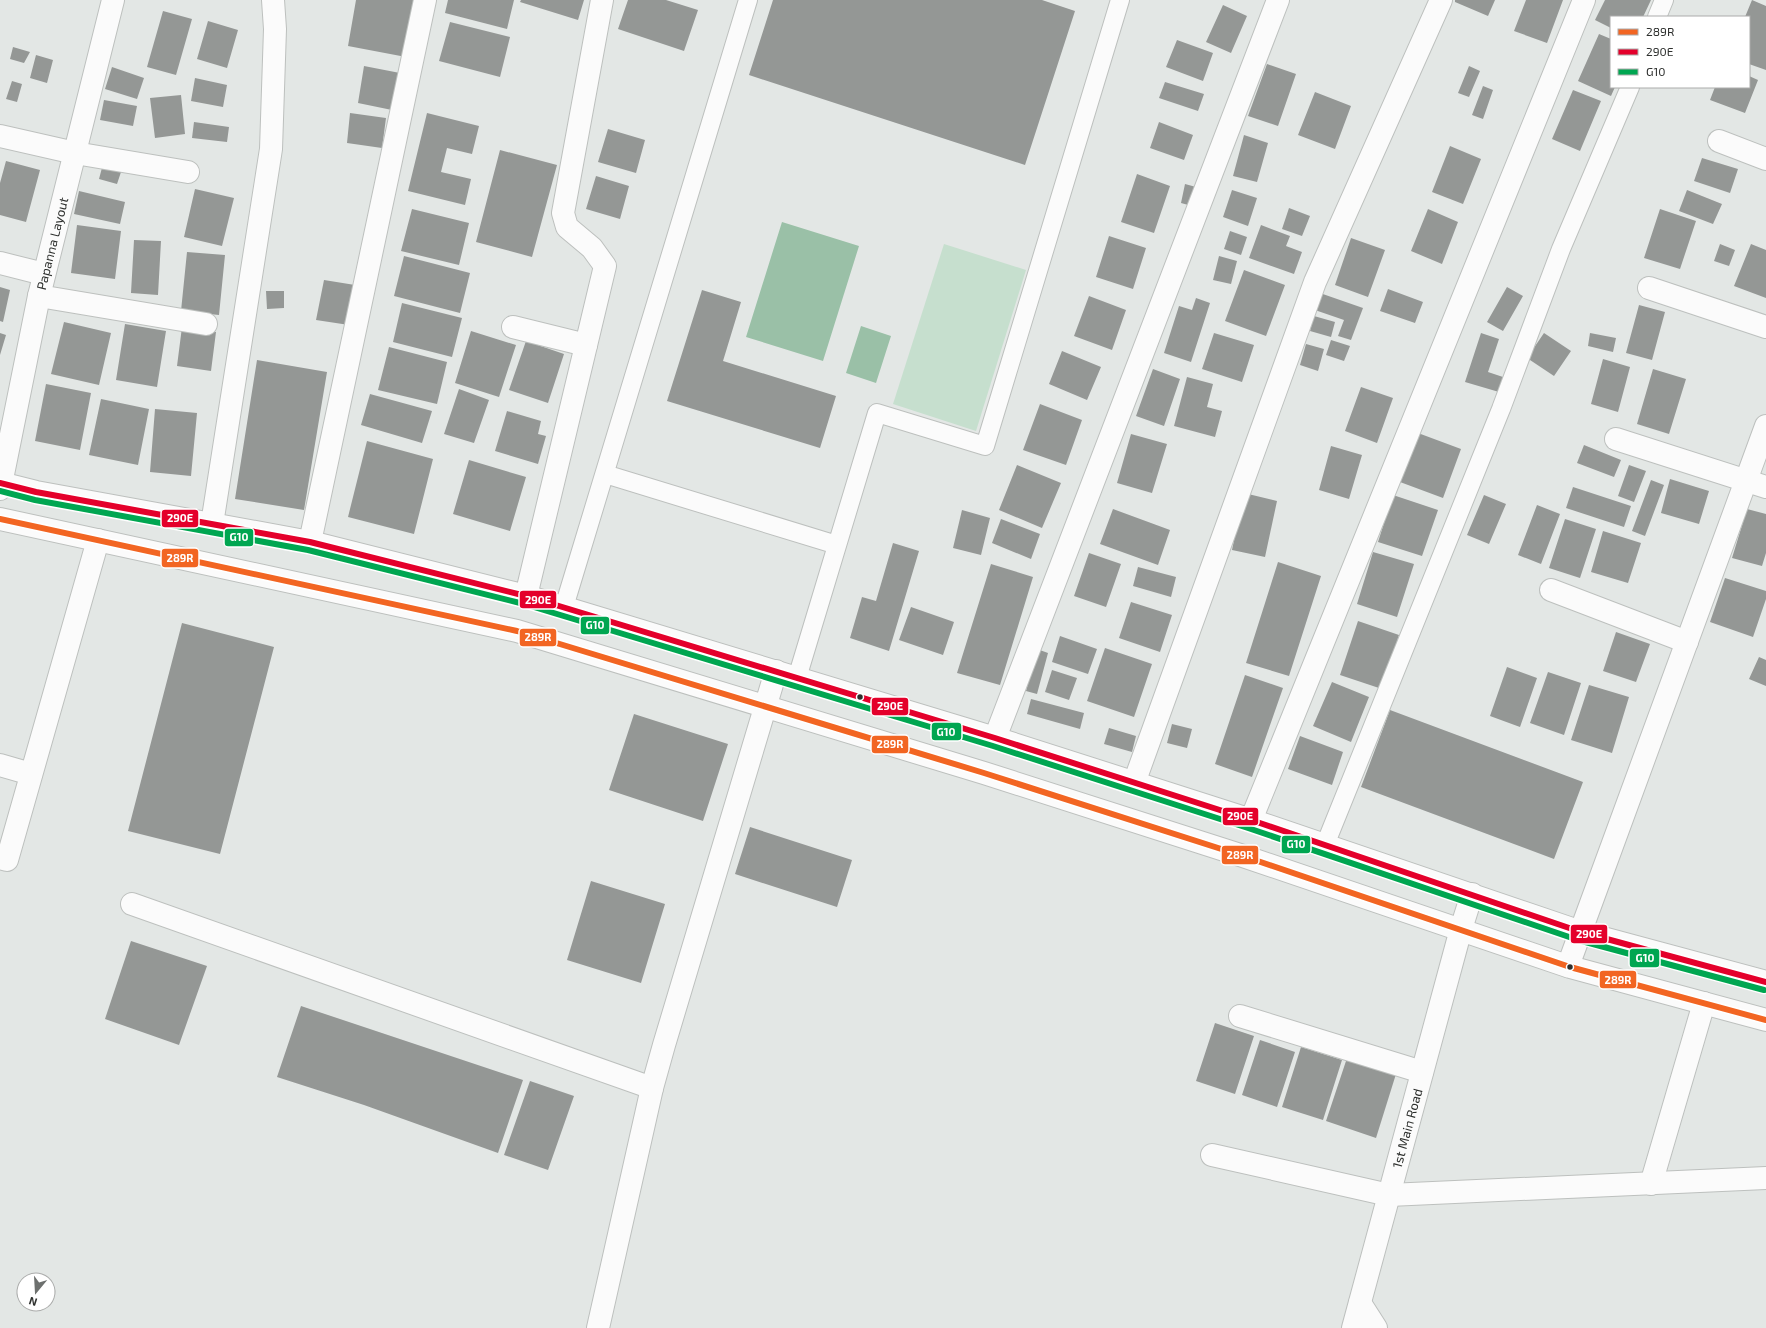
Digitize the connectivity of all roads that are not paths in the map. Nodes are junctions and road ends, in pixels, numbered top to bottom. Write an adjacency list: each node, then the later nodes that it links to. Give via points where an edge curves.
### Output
1 (112, 0): 15 (street, Papanna Layout)
2 (273, 0): 32 (street, via 275,29 271,149)
3 (424, 0): 34 (street)
4 (602, 0): 25 (street, via 563,213 567,227 592,248 605,266)
5 (748, 0): 28 (lane)
6 (1120, 0): 35 (lane, via 985,446 877,413)
7 (1278, 0): 43 (street)
8 (1441, 0): 46 (street, via 1315,282)
9 (1584, 0): 47 (street)
10 (1664, 0): 11 (lane)
11 (1657, 16)
12 (1630, 88): 48 (lane, via 1561,249 1501,409)
13 (0, 136): 15 (street)
14 (1719, 141): 16 (street)
15 (75, 152): 17 (street); 19 (street, Papanna Layout)
16 (1766, 159)
17 (188, 172)
18 (0, 263): 19 (street)
19 (44, 274): 21 (street, Papanna Layout)
20 (1649, 288): 24 (street)
21 (39, 296): 22 (street); 30 (street, Papanna Layout)
22 (206, 324)
23 (513, 327): 25 (street)
24 (1766, 327)
25 (586, 345): 37 (street)
26 (1766, 426): 29 (street)
27 (1616, 439): 29 (street)
28 (605, 474): 35 (lane); 38 (lane)
29 (1756, 483): 39 (street)
30 (0, 485): 32 (street)
31 (0, 519): 33 (street)
32 (212, 524): 34 (street)
33 (98, 540): 42 (street, via 517,631); 45 (street)
34 (310, 542): 37 (street)
35 (837, 545): 41 (lane)
36 (1551, 590): 39 (street)
37 (526, 596): 38 (street)
38 (564, 607): 40 (street)
39 (1687, 642): 53 (street)
40 (776, 671): 41 (street); 42 (street)
41 (797, 678): 43 (street)
42 (765, 706): 52 (street, via 1209,845); 60 (street)
43 (995, 738): 46 (street)
44 (0, 765): 45 (street)
45 (31, 774): 49 (street, via 7,860)
46 (1134, 783): 47 (street)
47 (1251, 820): 48 (street)
48 (1326, 845): 50 (street)
49 (0, 858)
50 (1472, 894): 52 (street, 1st Main Road); 53 (street)
51 (132, 904): 60 (street)
52 (1461, 929): 54 (street); 59 (street, 1st Main Road)
53 (1581, 932): 54 (street); 55 (street)
54 (1568, 966): 56 (street)
55 (1766, 982)
56 (1704, 1003): 58 (street); 63 (street)
57 (1240, 1016): 59 (street)
58 (1766, 1020)
59 (1422, 1072): 64 (street, 1st Main Road)
60 (652, 1088): 66 (street)
61 (1212, 1155): 64 (street)
62 (1766, 1178): 63 (street)
63 (1651, 1184): 64 (street)
64 (1389, 1195): 65 (street, 1st Main Road)
65 (1360, 1303): 67 (street, 1st Main Road); 68 (street)
66 (598, 1328)
67 (1353, 1328)
68 (1376, 1328)

